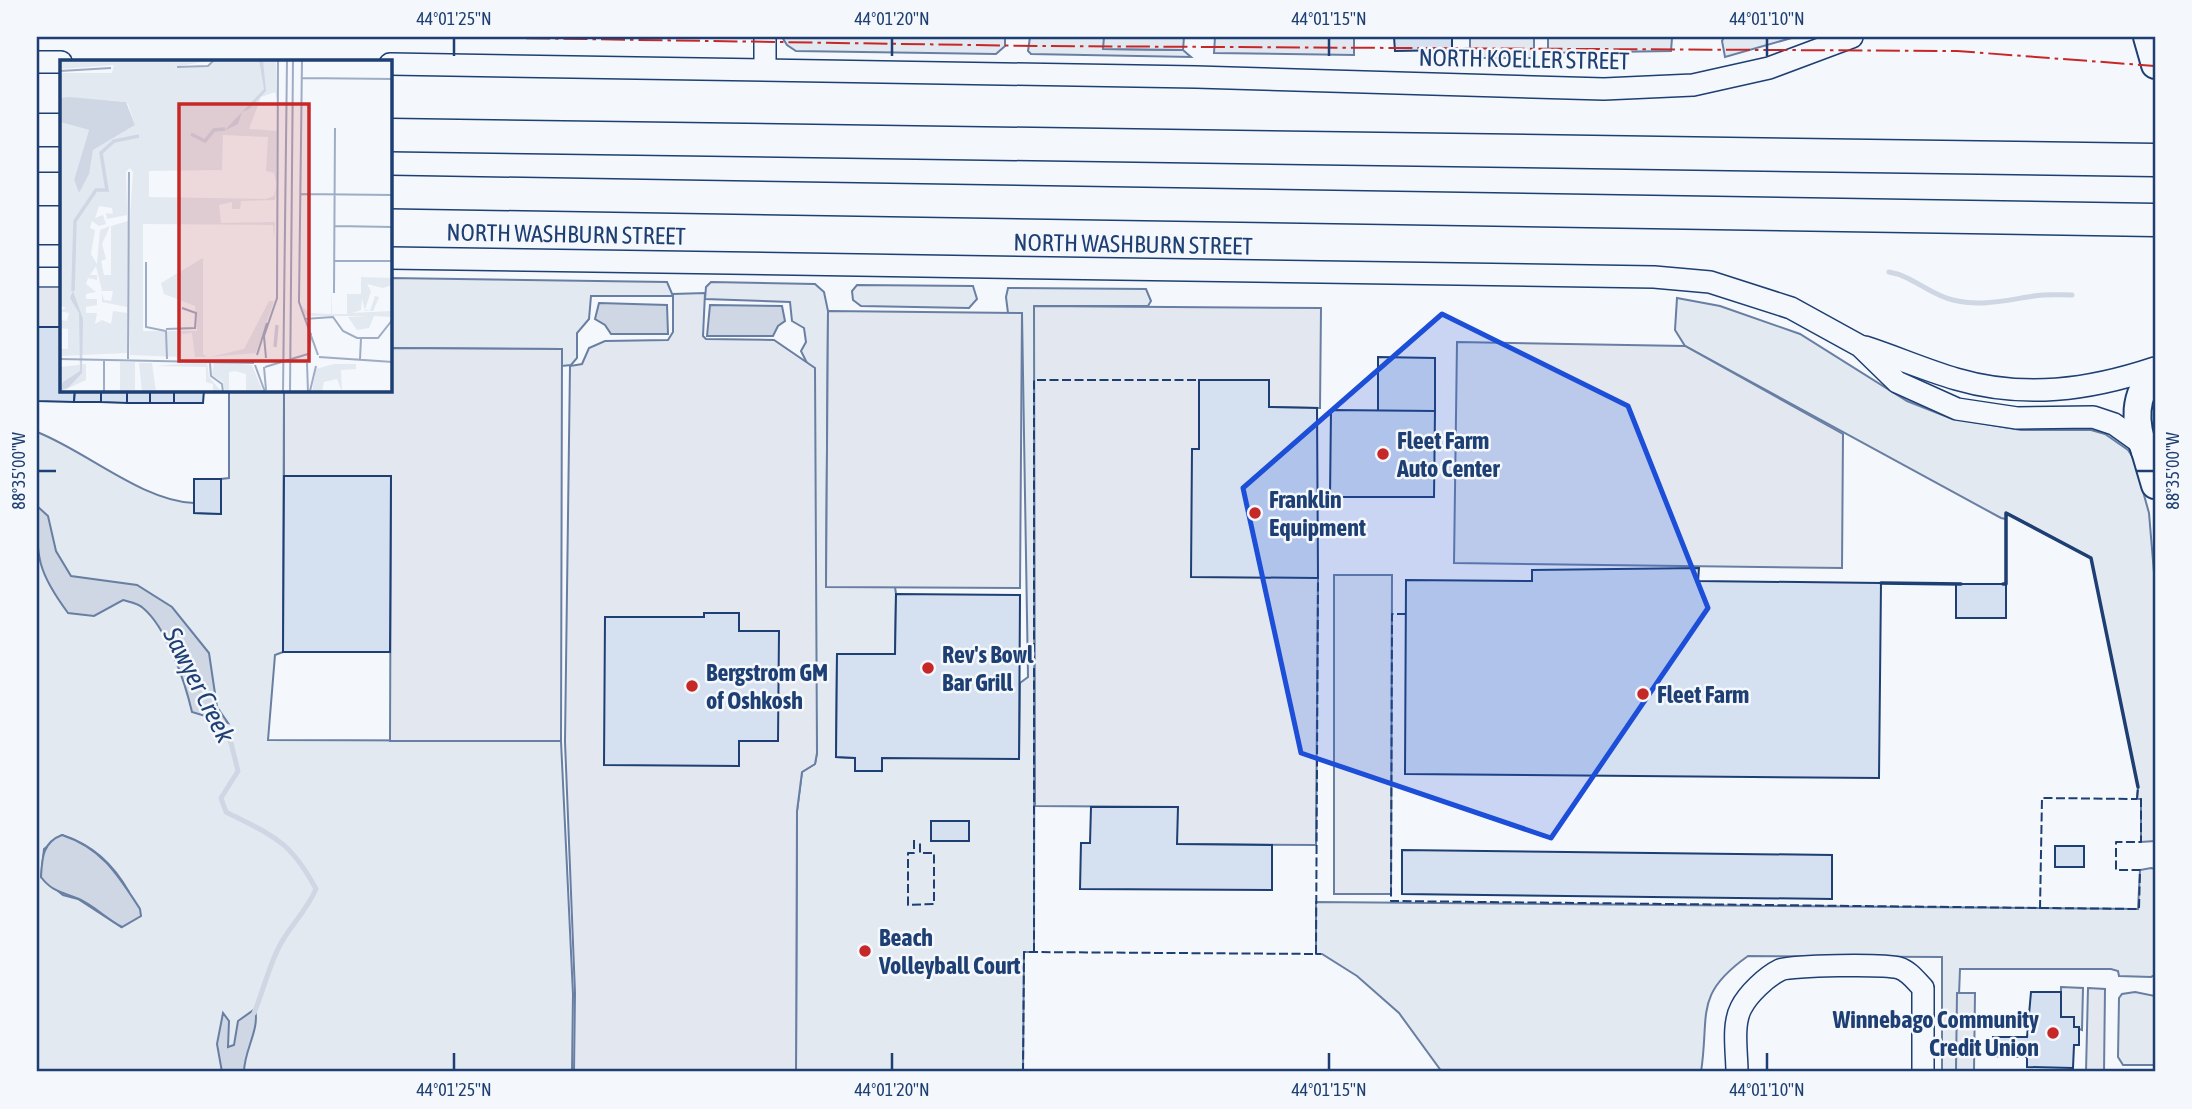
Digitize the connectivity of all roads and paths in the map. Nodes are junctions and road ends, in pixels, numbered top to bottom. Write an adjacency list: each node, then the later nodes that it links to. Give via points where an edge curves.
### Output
1 (765, 37): 8 (street)
2 (2147, 37): 7 (main road)
3 (1839, 40): 8 (street, NORTH KOELLER STREET, via 1769,68 1693,85 1604,89)
4 (37, 62): 5 (street)
5 (60, 62)
6 (392, 64): 8 (street, NORTH KOELLER STREET)
7 (2155, 65)
8 (765, 69)
9 (37, 130): 10 (highway)
10 (60, 130)
11 (392, 135): 12 (highway)
12 (2155, 160)
13 (37, 189): 14 (highway)
14 (60, 189)
15 (392, 192): 16 (highway)
16 (2155, 220)
17 (37, 256): 18 (street)
18 (60, 256)
19 (392, 258): 20 (street, NORTH WASHBURN STREET, via 1654,277 1739,289 1819,321)
20 (1860, 346): 21 (street, NORTH WASHBURN STREET, via 1954,379 2021,391 2086,387); 22 (street, NORTH WASHBURN STREET, via 1897,382 1956,409 2017,418 2093,417 2114,424)
21 (2155, 371): 22 (main road, via 2139,398 2137,417)
22 (2147, 451): 23 (main road)
23 (2155, 485)
24 (1737, 1072): 25 (street, via 1741,1008 1768,979 1782,969 1848,967 1898,968 1923,988)
25 (1923, 1072)

